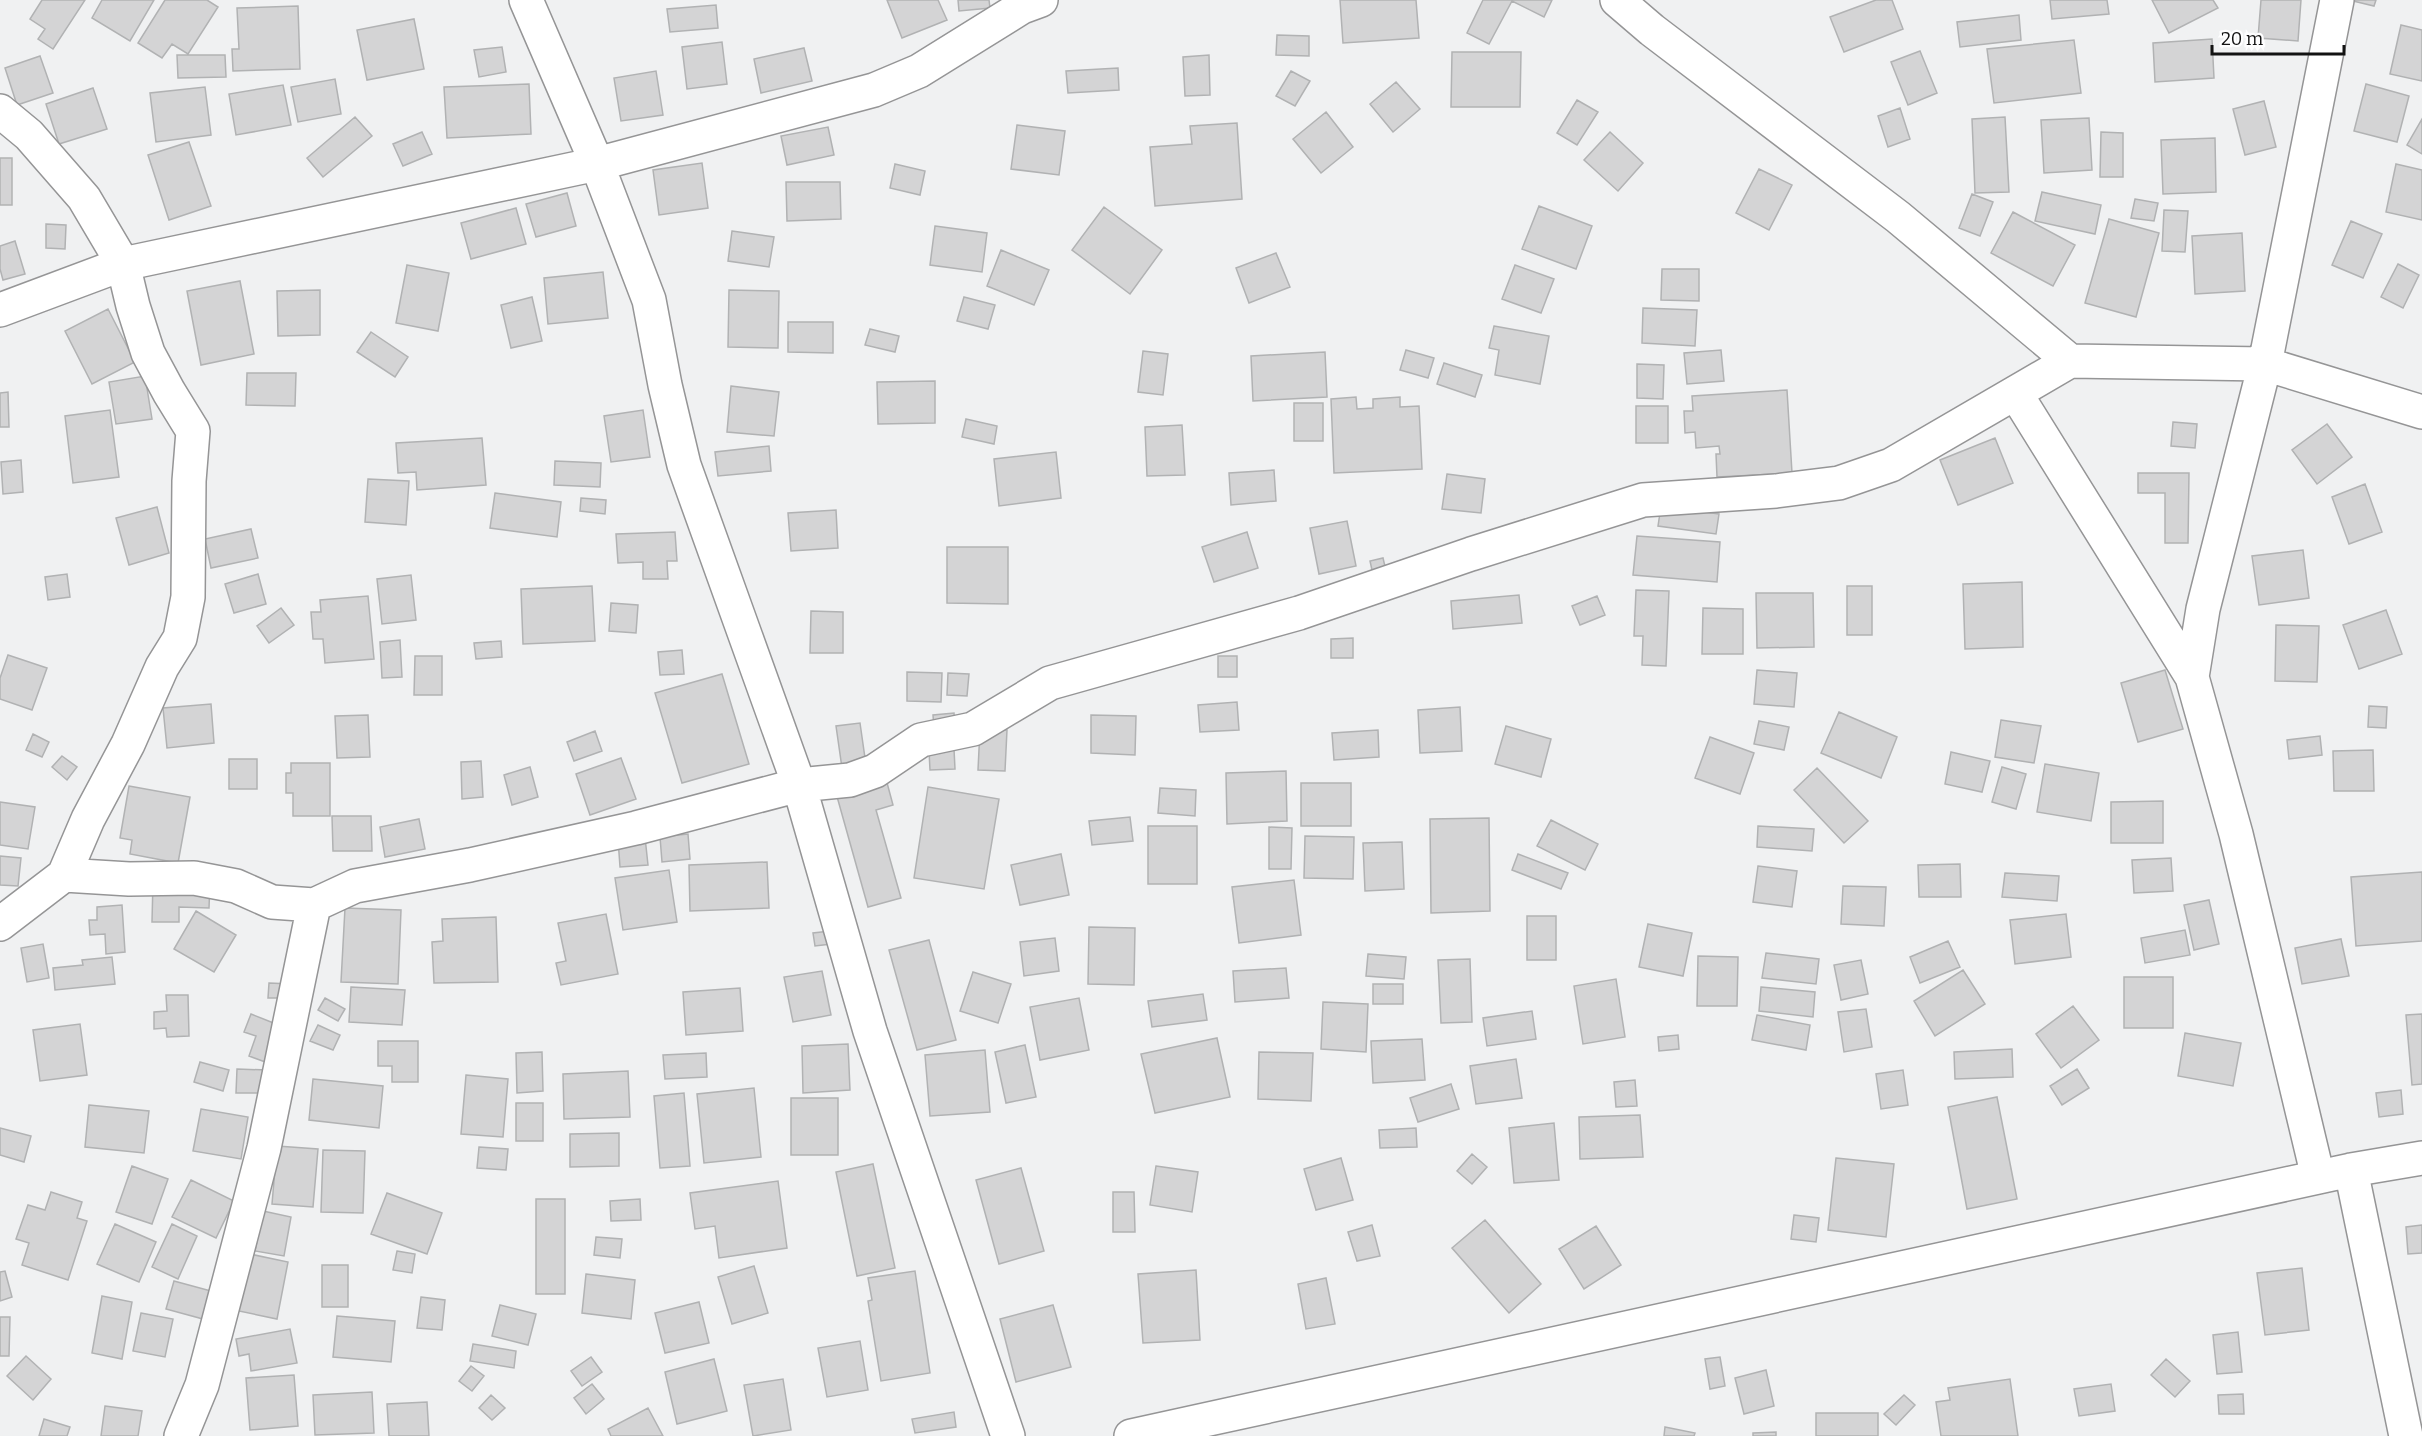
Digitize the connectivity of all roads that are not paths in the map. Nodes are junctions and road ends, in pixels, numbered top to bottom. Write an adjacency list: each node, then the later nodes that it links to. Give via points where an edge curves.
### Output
1 (526, 0): 6 (street)
2 (1041, 0): 6 (street, via 1022,7 919,71 874,90)
3 (1617, 0): 9 (street, via 1898,217)
4 (2337, 0): 10 (street)
5 (0, 111): 7 (street, via 29,135 84,198)
6 (597, 164): 7 (street); 14 (street, via 649,300 684,465)
7 (123, 264): 8 (street); 15 (street, via 148,353 193,431 188,597 180,638 162,667)
8 (0, 310)
9 (2070, 361): 10 (street); 11 (street)
10 (2265, 364): 12 (street); 13 (street, via 2203,609)
11 (2016, 394): 13 (street); 14 (street, via 1891,465 1839,483 1643,500 1299,613 1050,683 973,729 921,740 875,771 850,780)
12 (2422, 412)
13 (2192, 677): 20 (street, via 2236,834)
14 (799, 785): 16 (street, via 625,831 355,886); 22 (street, via 870,1031)
15 (64, 875): 16 (street, via 194,878 236,886 272,902); 17 (street)
16 (314, 905): 21 (street, via 264,1148 202,1385)
17 (0, 924)
18 (2422, 1158): 19 (street)
19 (2351, 1170): 20 (street); 24 (street)
20 (2318, 1177): 23 (street)
21 (181, 1436)
22 (1008, 1436)
23 (1131, 1436)
24 (2406, 1436)

